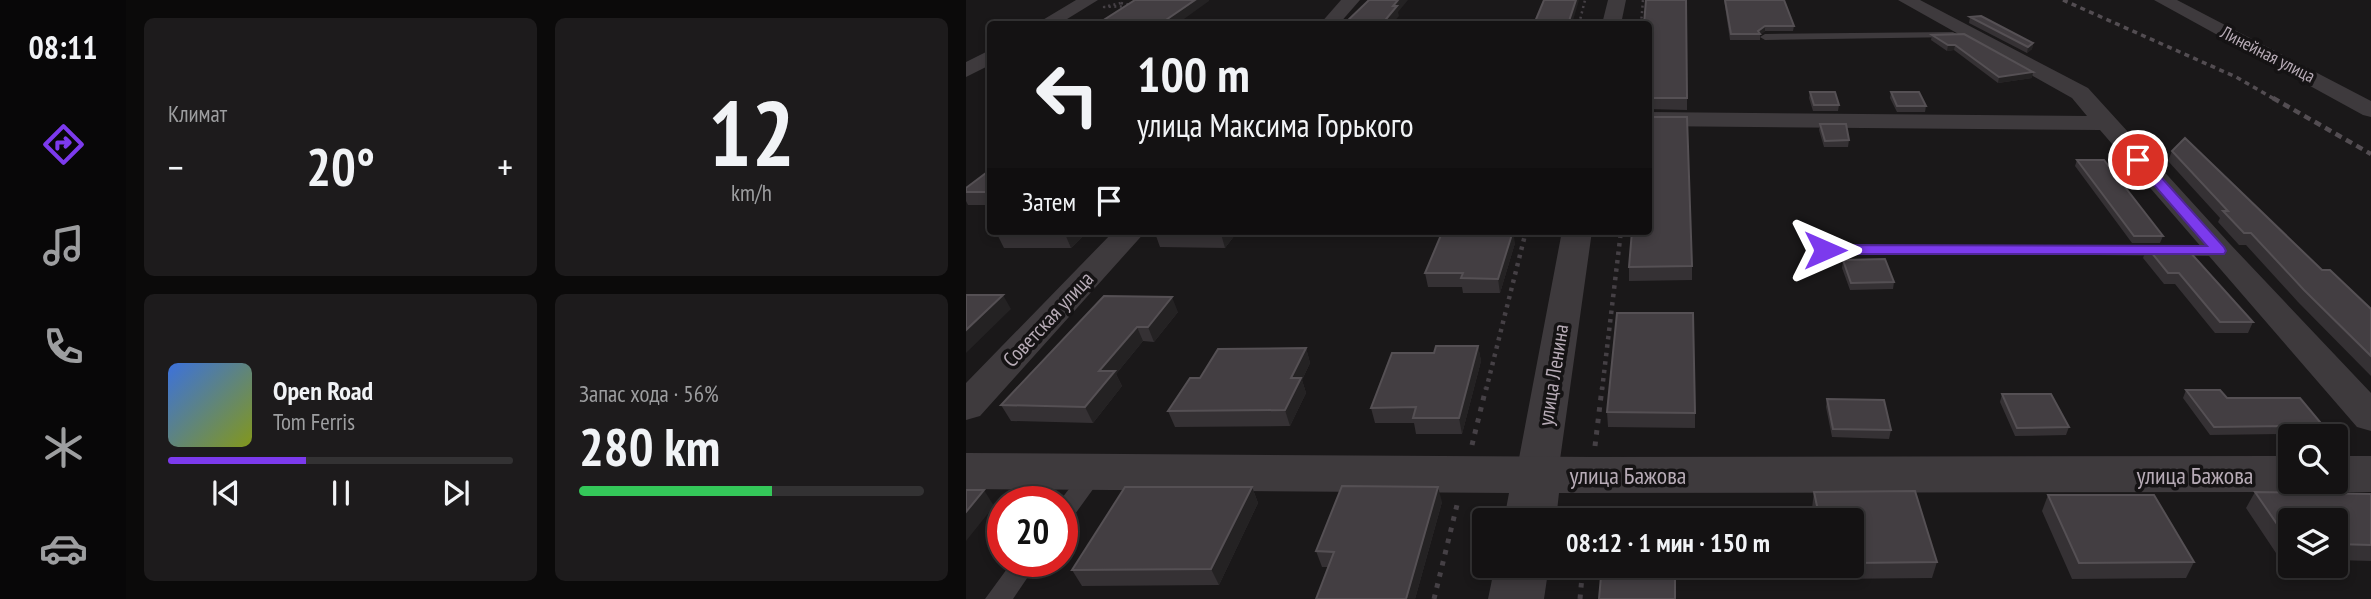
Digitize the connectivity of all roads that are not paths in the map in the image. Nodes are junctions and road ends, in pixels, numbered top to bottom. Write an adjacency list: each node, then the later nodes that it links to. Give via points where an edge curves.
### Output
1 (1089, 0): 6 (street)
2 (1351, 0): 7 (street)
3 (1617, 0): 8 (street)
4 (1907, 0): 9 (street)
5 (2163, 0): 13 (street, Линейная улица)
6 (1051, 21)
7 (1332, 21)
8 (1613, 21)
9 (1975, 35): 10 (lane); 17 (street, via 2080,93)
10 (1765, 37)
11 (987, 59): 12 (street)
12 (966, 71)
13 (2321, 81): 14 (street); 15 (street, Линейная улица)
14 (2358, 81)
15 (2371, 110)
16 (1652, 119): 17 (street)
17 (2106, 123): 21 (street)
18 (1127, 235): 22 (street, Советская улица)
19 (1576, 235): 30 (street, улица Ленина)
20 (1825, 250): 21 (lane)
21 (2219, 251): 23 (street)
22 (966, 407)
23 (2371, 417)
24 (966, 471): 25 (street, улица Бажова)
25 (1093, 474): 29 (lane); 30 (street, улица Бажова, via 1464,474)
26 (2278, 474): 31 (street, улица Бажова)
27 (2348, 474): 28 (street)
28 (2371, 474)
29 (1078, 493)
30 (1533, 497): 31 (street, улица Бажова)
31 (1590, 497)
32 (1015, 577): 34 (lane)
33 (1520, 578): 35 (street)
34 (998, 599)
35 (1516, 599)

